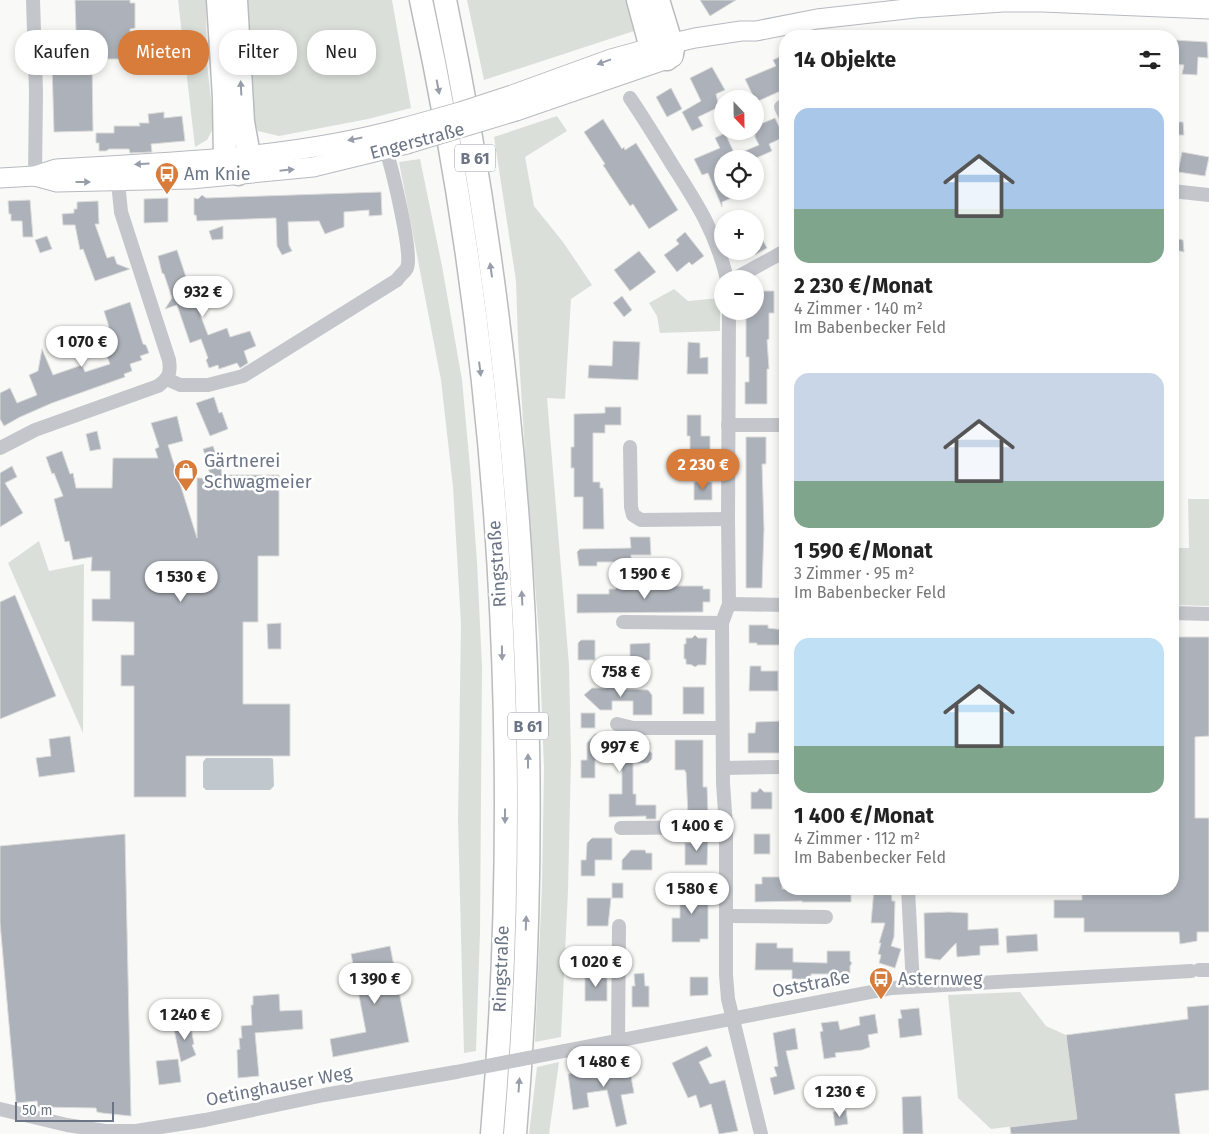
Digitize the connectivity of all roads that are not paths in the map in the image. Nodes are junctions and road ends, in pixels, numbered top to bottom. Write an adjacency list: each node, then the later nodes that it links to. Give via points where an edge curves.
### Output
1 (33, 0): 15 (street)
2 (218, 0): 14 (highway, via 224,98)
3 (236, 0): 14 (highway, one-way to 3, via 243,122)
4 (445, 0): 53 (highway, Ringstraße / B 61, one-way to 4, via 523,1009 528,827 528,718 520,550 498,318 471,133)
5 (638, 0): 10 (highway)
6 (658, 0): 10 (highway)
7 (1003, 1): 9 (main road, Engerstraße); 10 (main road, Engerstraße, via 817,19)
8 (421, 2): 52 (highway, Ringstraße / B 61, one-way to 52, via 449,141 475,320 492,483 502,636 504,901)
9 (1209, 9)
10 (663, 50): 12 (main road, Engerstraße, bridge, via 612,59 514,103 460,112)
11 (630, 98): 21 (street, via 710,227)
12 (405, 136): 13 (main road, Engerstraße); 14 (main road, Engerstraße, one-way to 14, via 381,134)
13 (386, 150): 14 (main road, Engerstraße, one-way to 13, via 313,167); 24 (street, via 408,255 407,268 396,280 243,376 208,385 180,385)
14 (238, 163): 15 (main road, Engerstraße, one-way to 15, via 56,169); 17 (main road, Engerstraße, via 183,180)
15 (35, 176): 16 (main road, Engerstraße); 17 (main road, Engerstraße, one-way to 17, via 57,182)
16 (0, 178)
17 (118, 182): 24 (street, via 120,212 169,360)
18 (1179, 192): 19 (street)
19 (1209, 195)
20 (779, 254): 22 (street)
21 (725, 270)
22 (750, 270)
23 (729, 320): 25 (street)
24 (168, 379): 28 (street, via 158,386 35,430)
25 (728, 424): 26 (street); 29 (street)
26 (779, 425)
27 (630, 447): 29 (street, via 633,515 641,520)
28 (0, 448)
29 (728, 519): 30 (street)
30 (729, 604): 31 (street); 35 (street)
31 (779, 605)
32 (1179, 613): 33 (street)
33 (1209, 614)
34 (623, 622): 35 (street)
35 (722, 624): 37 (street)
36 (617, 724): 37 (street, via 633,728)
37 (722, 728): 38 (street)
38 (723, 768): 39 (street); 40 (street)
39 (779, 768)
40 (726, 827): 41 (street); 43 (street)
41 (621, 828)
42 (908, 895): 47 (street)
43 (727, 916): 44 (street); 48 (street, via 726,975)
44 (826, 917)
45 (619, 926): 49 (street)
46 (1200, 970): 47 (street, Oststraße)
47 (913, 986): 48 (street, Oststraße)
48 (732, 1017): 49 (street, Oststraße); 54 (street)
49 (618, 1040): 50 (street, Oststraße)
50 (564, 1051): 51 (street, Oetinghauser Weg, bridge, via 136,1131 105,1131 67,1125)
51 (0, 1109)
52 (492, 1134)
53 (515, 1134)
54 (761, 1134)

